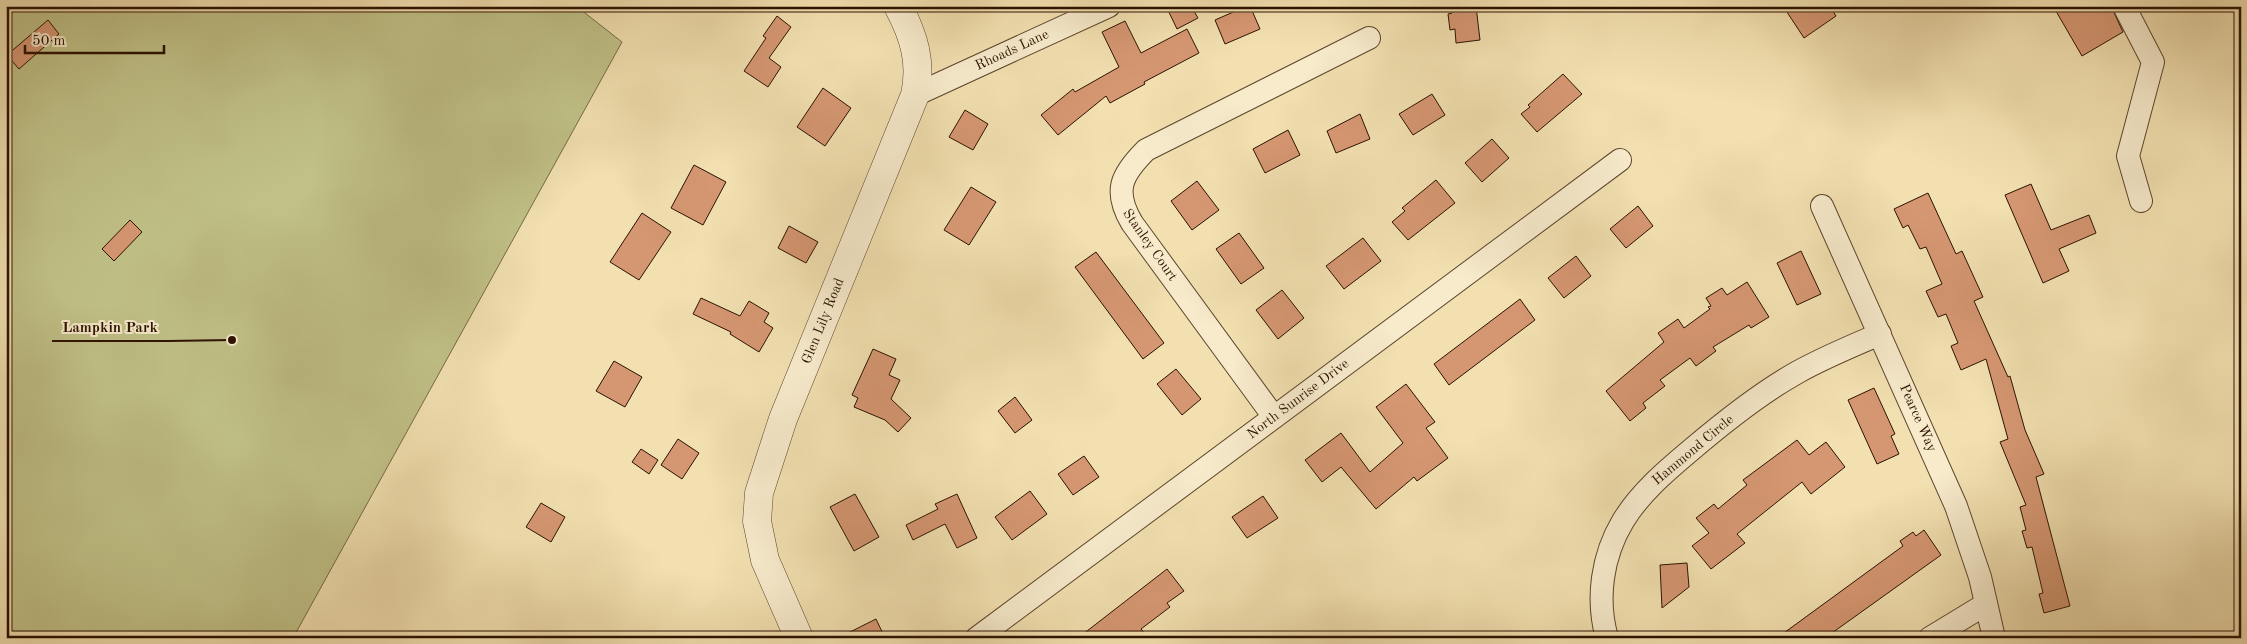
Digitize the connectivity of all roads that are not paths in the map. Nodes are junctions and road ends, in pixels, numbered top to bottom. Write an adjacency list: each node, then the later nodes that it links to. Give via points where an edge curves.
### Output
1 (898, 6): 5 (street, Glen Lily Road, via 911,33 918,59)
2 (1109, 6): 5 (street, Rhoads Lane)
3 (2124, 6): 7 (street, via 2153,62 2128,156)
4 (1369, 38): 10 (street, Stanley Court, via 1146,150 1124,175 1120,191 1123,208 1132,223)
5 (915, 96): 12 (street, Glen Lily Road, via 782,419 759,493 757,521 765,560)
6 (1620, 160): 10 (street, North Sunrise Drive)
7 (2141, 201)
8 (1822, 206): 9 (street, Pearce Way)
9 (1880, 334): 11 (street, Pearce Way, via 1956,506); 14 (street, Hammond Circle, via 1816,362 1776,386 1697,445 1648,489 1623,521 1607,559 1601,602)
10 (1274, 417): 13 (street, North Sunrise Drive)
11 (1986, 604): 15 (street); 16 (street, Pearce Way)
12 (799, 638)
13 (977, 638)
14 (1607, 638)
15 (1930, 638)
16 (1994, 638)

